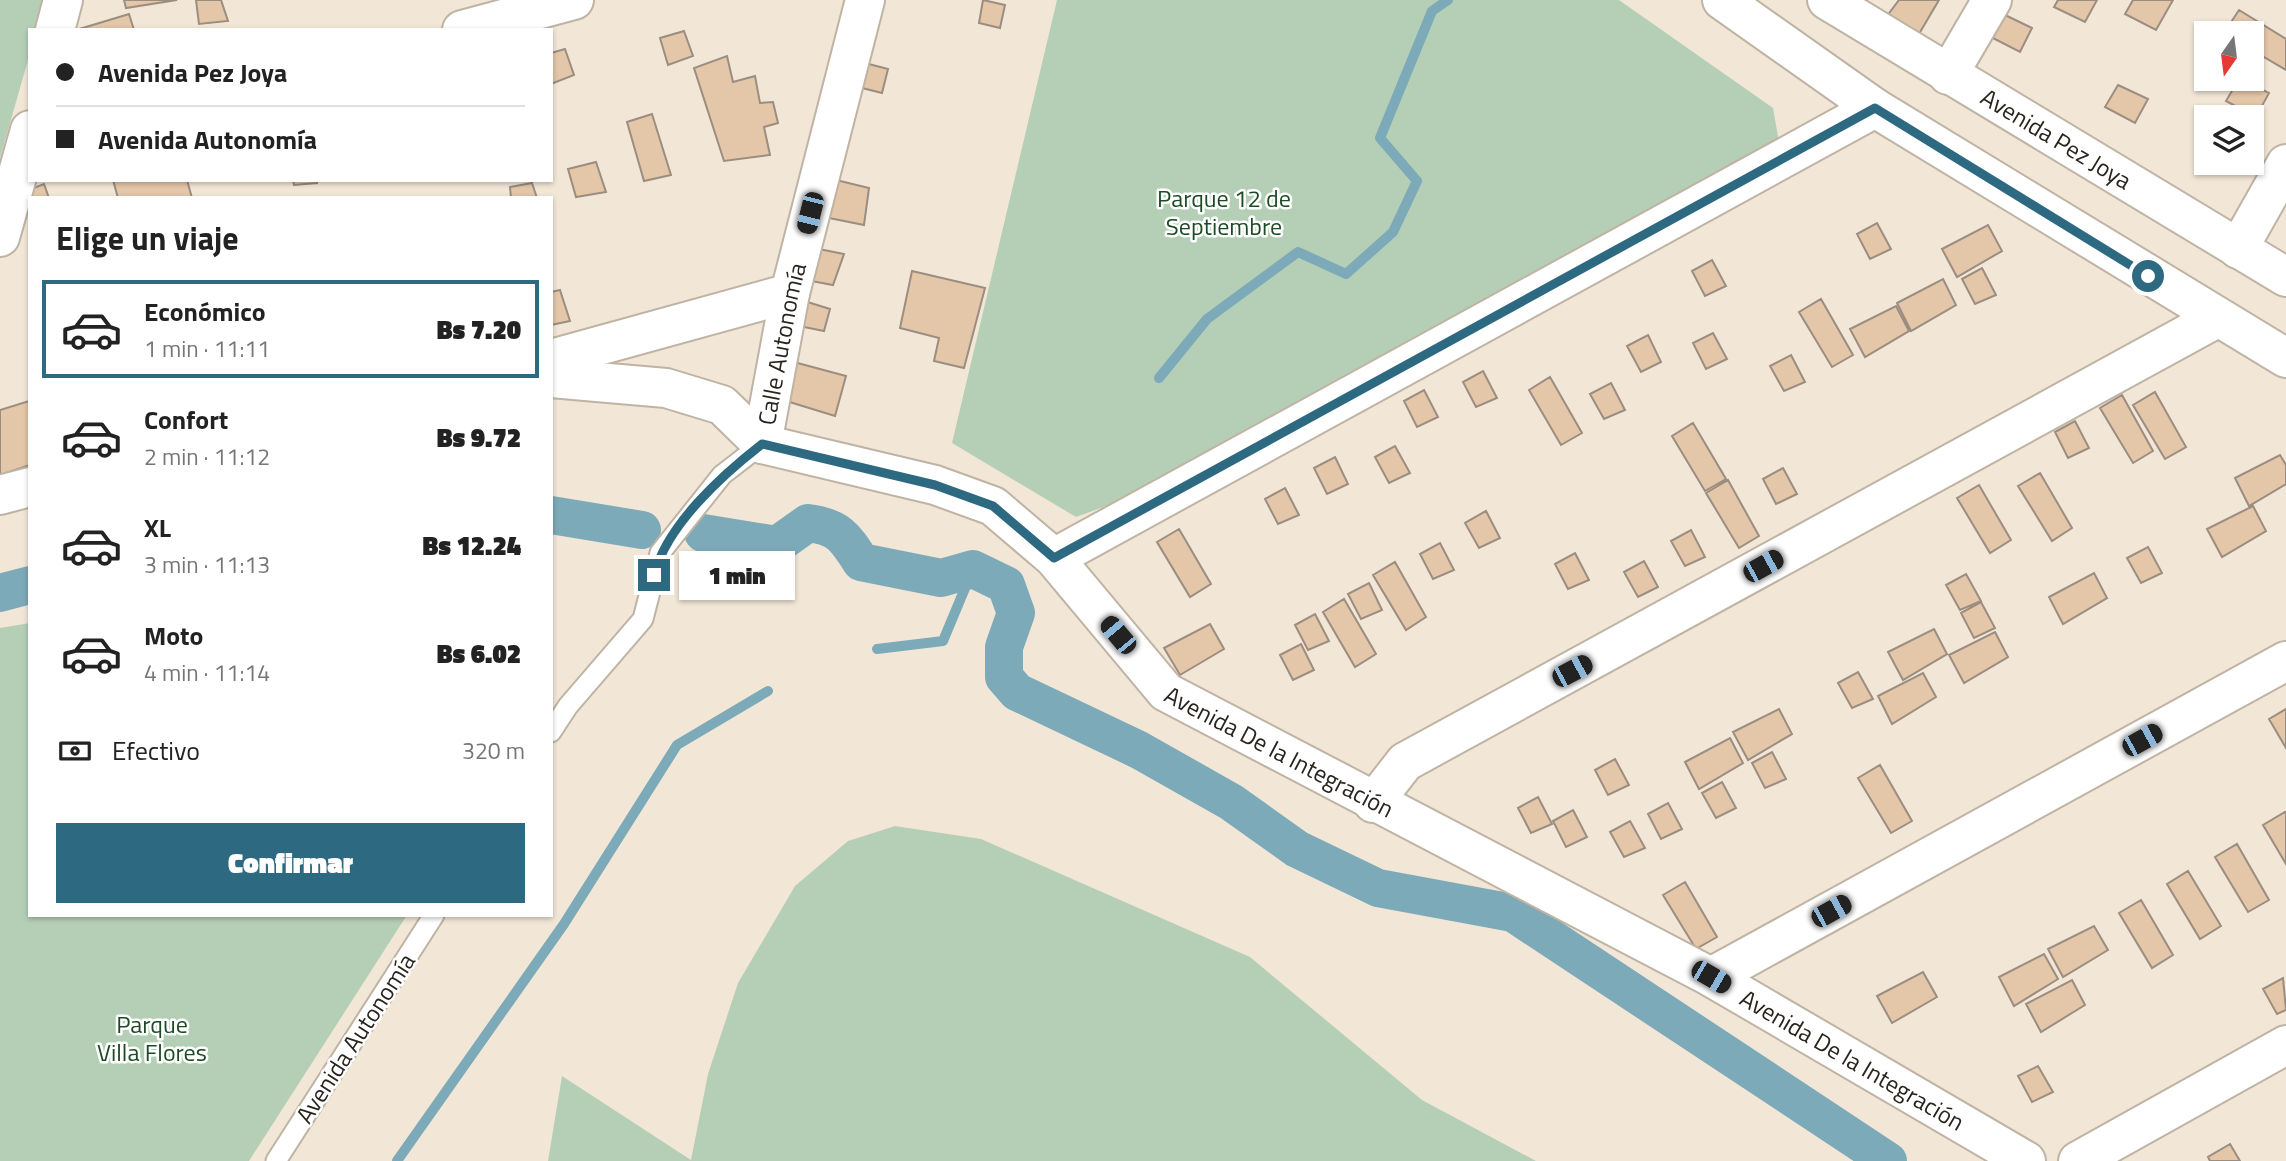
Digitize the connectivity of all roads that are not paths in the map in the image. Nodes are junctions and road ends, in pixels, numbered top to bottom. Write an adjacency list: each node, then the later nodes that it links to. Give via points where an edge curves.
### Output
1 (63, 0): 7 (street)
2 (574, 0): 8 (street)
3 (865, 0): 16 (street, Calle Autonomía)
4 (1722, 0): 10 (street)
5 (1827, 0): 9 (street, Avenida Pez Joya)
6 (1992, 0): 9 (street)
7 (56, 28)
8 (469, 28)
9 (1948, 75): 14 (street, Avenida Pez Joya)
10 (1875, 108): 17 (street); 24 (street)
11 (28, 139): 13 (street)
12 (2286, 164): 14 (street)
13 (0, 237)
14 (2238, 248): 15 (street, Avenida Pez Joya)
15 (2286, 277)
16 (790, 293): 18 (street); 21 (street, Calle Autonomía)
17 (2217, 318): 19 (street); 27 (street, via 1405,762)
18 (553, 358)
19 (2286, 359)
20 (553, 378): 21 (street, via 666,387 722,405)
21 (762, 444): 24 (street, Avenida De la Integración, via 935,485 993,506); 26 (lane, via 722,475 660,553 643,619)
22 (28, 488): 23 (street)
23 (0, 495)
24 (1054, 558): 27 (street, Avenida De la Integración, via 1166,692)
25 (2286, 661): 29 (street)
26 (553, 729)
27 (1373, 803): 29 (street, Avenida De la Integración)
28 (433, 917): 31 (lane, Avenida Autonomía)
29 (1711, 977): 32 (street, Avenida De la Integración)
30 (2286, 1045): 33 (street)
31 (276, 1161)
32 (2026, 1161)
33 (2078, 1161)

